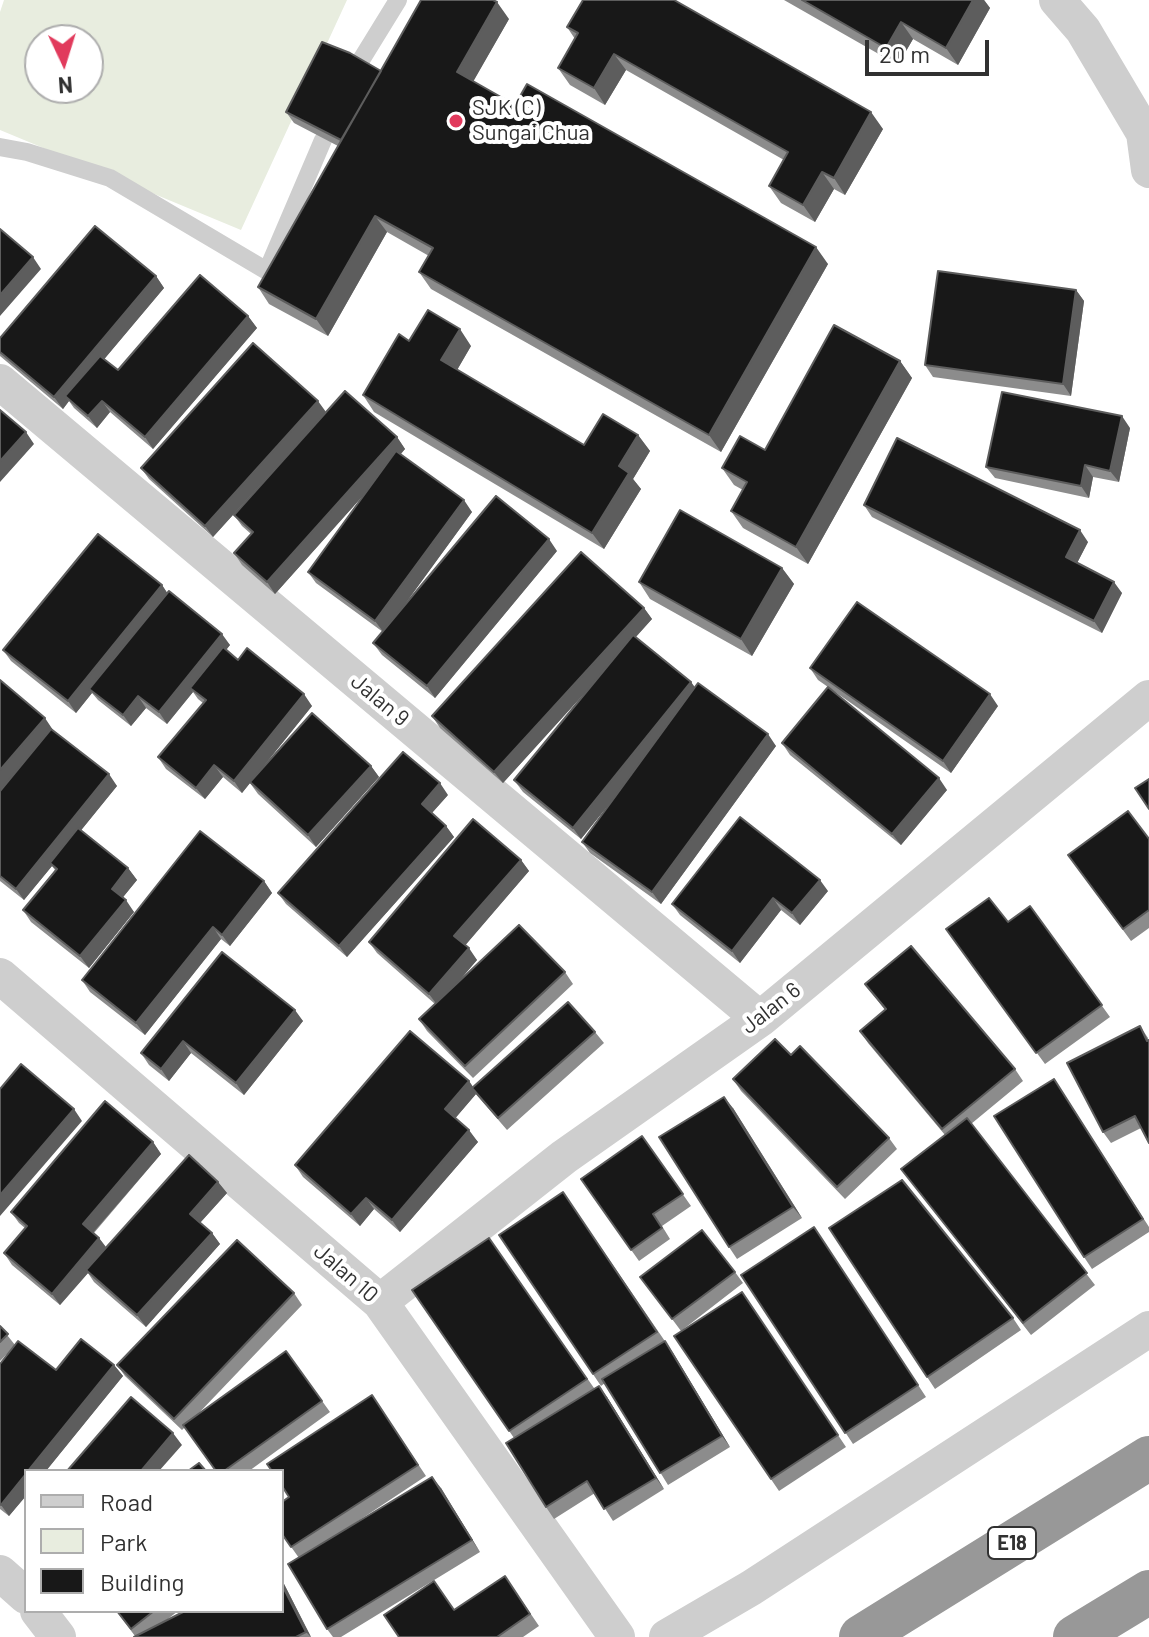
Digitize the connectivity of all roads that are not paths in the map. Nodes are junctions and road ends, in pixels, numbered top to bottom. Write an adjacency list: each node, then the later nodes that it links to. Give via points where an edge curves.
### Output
1 (398, 0): 3 (lane)
2 (1057, 0): 6 (street, via 1083,30 1144,133)
3 (358, 65)
4 (323, 140): 5 (lane, via 267,271 110,178)
5 (0, 147)
6 (1149, 170)
7 (0, 382): 10 (street, Jalan 9)
8 (1149, 698): 10 (street, Jalan 6)
9 (0, 976): 11 (street, Jalan 10)
10 (760, 1019): 11 (street, Jalan 6, via 564,1157)
11 (380, 1302): 20 (street, Jalan 10)
12 (1149, 1329): 21 (street)
13 (1149, 1458): 18 (highway, E18)
14 (0, 1573): 16 (street)
15 (1149, 1592): 22 (highway)
16 (24, 1594)
17 (40, 1613): 19 (street)
18 (865, 1634)
19 (58, 1637)
20 (617, 1637)
21 (667, 1637)
22 (1075, 1637)

